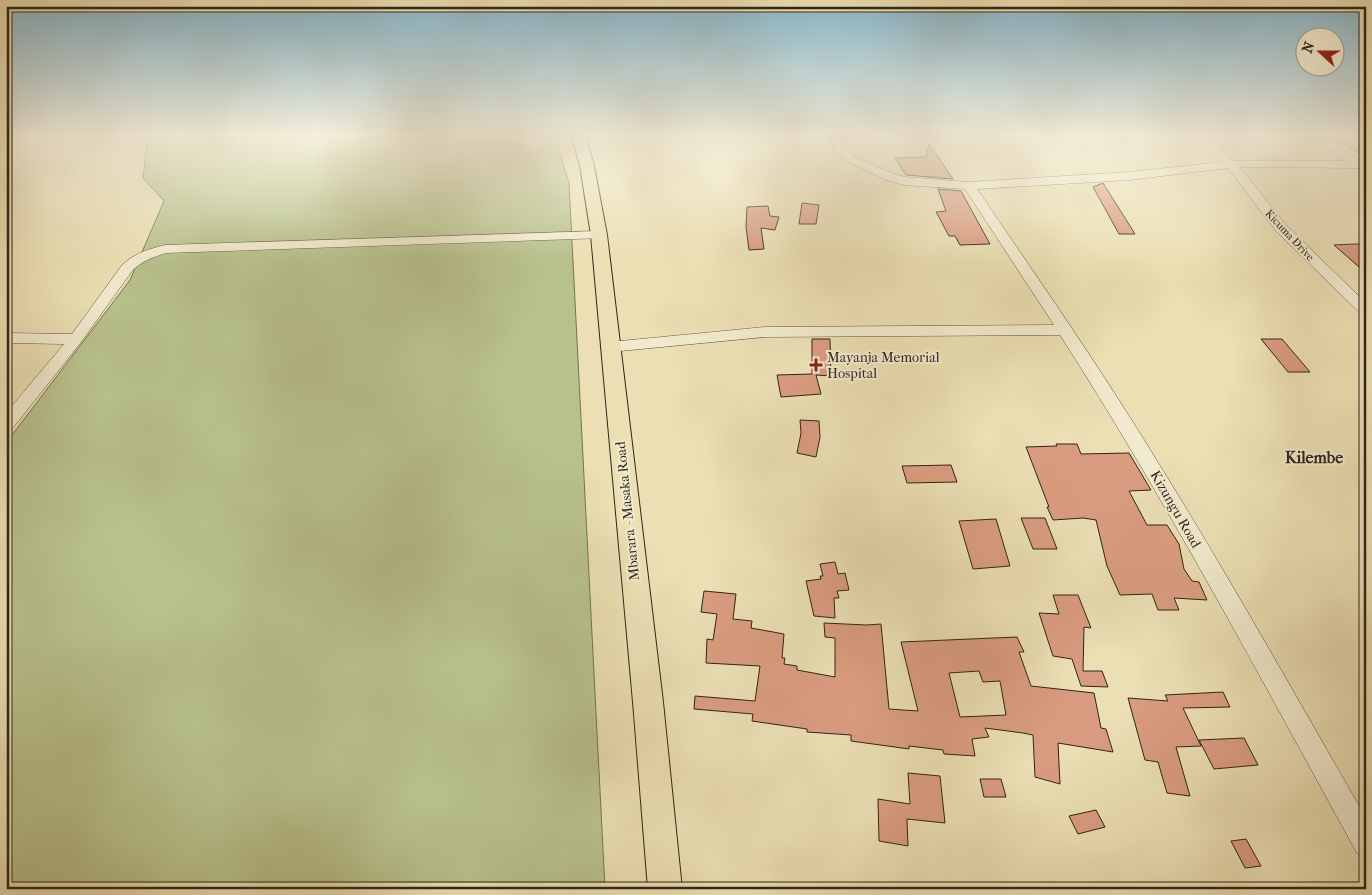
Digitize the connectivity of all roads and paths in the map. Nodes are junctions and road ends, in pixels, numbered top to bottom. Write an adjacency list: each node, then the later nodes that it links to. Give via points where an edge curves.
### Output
1 (589, 176): 6 (main road, Mbarara - Masaka Road)
2 (887, 176): 5 (street, via 904,181)
3 (1131, 176): 5 (street)
4 (1240, 176): 7 (street, Kicuma Drive, via 1281,228)
5 (969, 186): 8 (street, Kizungu Road)
6 (599, 235): 10 (street, via 166,249 135,260); 11 (main road, Mbarara - Masaka Road)
7 (1366, 311)
8 (1066, 330): 11 (street, via 765,332); 13 (street, Kizungu Road, via 1256,647)
9 (6, 338): 10 (street)
10 (76, 339): 12 (street)
11 (610, 347): 14 (main road, Mbarara - Masaka Road)
12 (6, 425)
13 (1366, 844)
14 (665, 889)

